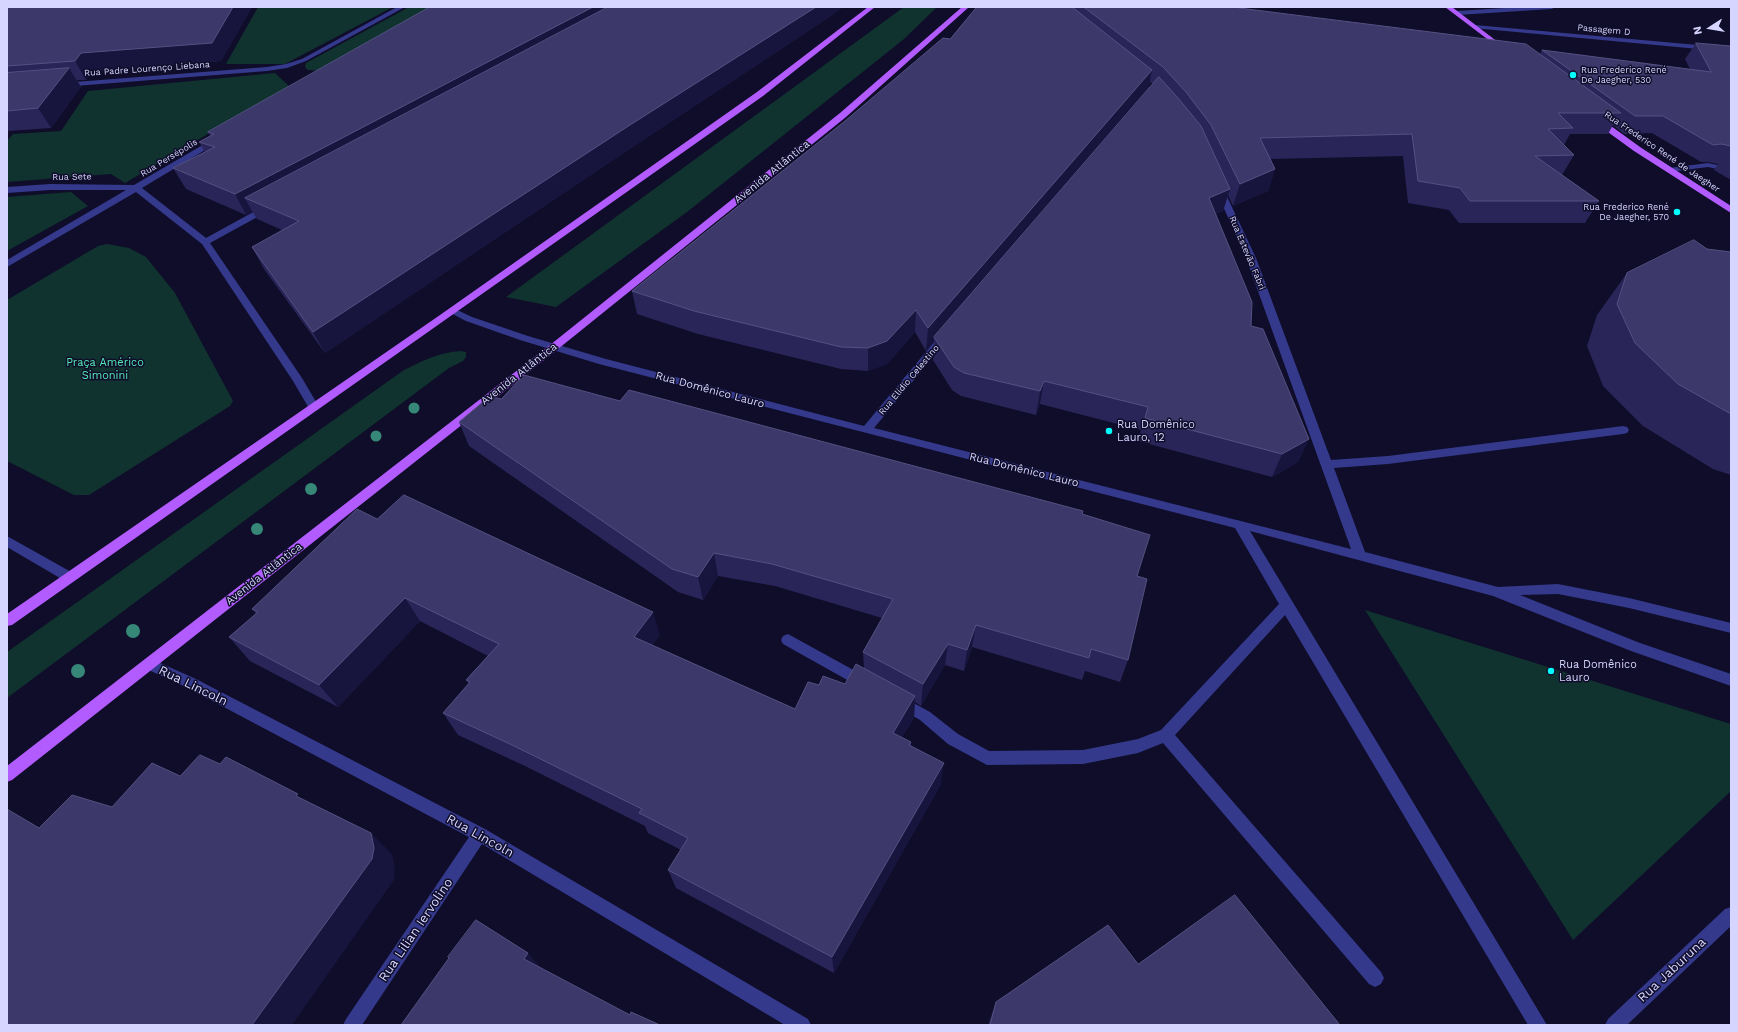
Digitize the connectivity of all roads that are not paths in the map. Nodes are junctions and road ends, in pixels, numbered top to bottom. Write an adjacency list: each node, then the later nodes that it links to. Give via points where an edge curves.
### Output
1 (402, 7): 10 (street, Rua Padre Lourenço Liebana, via 311,56 287,66)
2 (872, 7): 22 (main road, via 760,94)
3 (966, 7): 24 (main road, Avenida Atlântica, via 843,115)
4 (1448, 7): 6 (main road)
5 (1552, 7): 6 (street)
6 (1457, 13): 7 (main road)
7 (1475, 27): 8 (street, Passagem D); 9 (main road)
8 (1731, 50)
9 (1511, 55)
10 (54, 85)
11 (1593, 117): 13 (main road, Rua Frederico René de Jaegher)
12 (226, 136): 16 (street, Rua Persépolis)
13 (1669, 170): 14 (street, via 1708,165); 19 (main road, Rua Frederico René de Jaegher)
14 (1731, 170)
15 (1216, 181): 28 (street, Rua Estevão Fabri, via 1251,258)
16 (137, 188): 17 (street, Rua Sete, via 50,187); 20 (street); 21 (street, Rua Persépolis)
17 (7, 190)
18 (277, 203): 20 (street)
19 (1731, 210)
20 (205, 242): 25 (street)
21 (7, 264)
22 (452, 311): 24 (street, Rua Domênico Lauro); 25 (main road)
23 (953, 327): 26 (street, Rua Elídio Celestino)
24 (554, 347): 26 (street, Rua Domênico Lauro); 38 (main road, Avenida Atlântica)
25 (314, 407): 32 (main road)
26 (866, 430): 29 (street, Rua Domênico Lauro)
27 (1623, 430): 28 (street, via 1388,460)
28 (1327, 464): 31 (street, Rua Estevão Fabri)
29 (1239, 524): 31 (street, Rua Domênico Lauro); 34 (street)
30 (7, 542): 32 (street)
31 (1360, 555): 33 (street, Rua Domênico Lauro)
32 (69, 577): 35 (main road)
33 (1495, 591): 36 (street, Rua Domênico Lauro, via 1558,589 1630,603); 39 (street, Rua Domênico Lauro, via 1636,648)
34 (1286, 605): 42 (street); 49 (street)
35 (7, 621)
36 (1731, 628)
37 (788, 640): 40 (street)
38 (149, 664): 43 (main road, Avenida Atlântica); 44 (street, Rua Lincoln, via 191,683)
39 (1731, 680)
40 (877, 689)
41 (891, 697): 42 (street, via 925,716 952,739 987,758 1083,756 1138,746)
42 (1166, 735): 46 (street)
43 (7, 775)
44 (480, 834): 47 (street, Rua Lilian Iervolino); 48 (street, Rua Lincoln)
45 (1731, 915): 50 (street, Rua Jaburuna)
46 (1375, 978)
47 (352, 1025)
48 (802, 1025)
49 (1538, 1025)
50 (1614, 1025)

